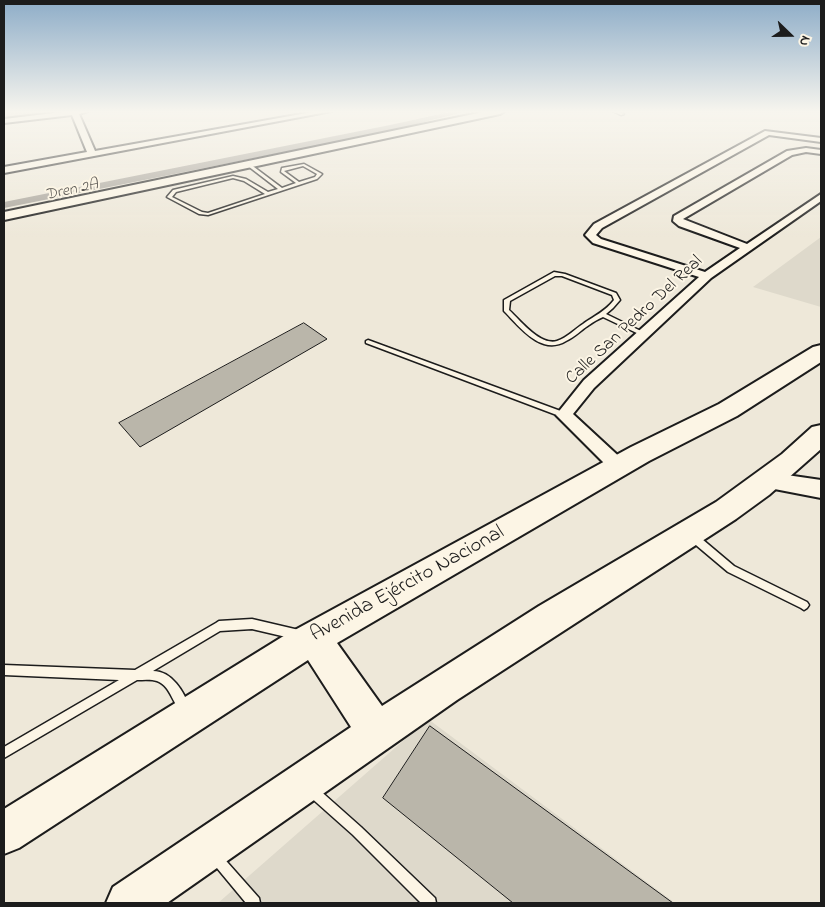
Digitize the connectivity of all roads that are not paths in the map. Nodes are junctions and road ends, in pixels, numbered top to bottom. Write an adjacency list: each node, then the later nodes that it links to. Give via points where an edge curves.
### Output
1 (96, 153): 5 (street)
2 (294, 153): 6 (main road)
3 (731, 153): 14 (street, via 598,226 590,236)
4 (789, 153): 13 (street, Calle San Pedro Del Real, via 678,218 683,224)
5 (92, 154): 7 (street)
6 (248, 165): 9 (lane); 12 (main road)
7 (4, 170)
8 (298, 183): 8 (lane, via 283,169 304,165 320,174); 9 (lane)
9 (281, 189): 10 (lane)
10 (268, 194): 10 (lane, via 204,214 169,197 175,191 233,177 245,180)
11 (821, 197): 13 (street, Calle San Pedro Del Real)
12 (4, 216)
13 (746, 247): 14 (street, Calle San Pedro Del Real)
14 (707, 276): 16 (street, Calle San Pedro Del Real)
15 (602, 314): 15 (lane, via 616,302 614,294 559,274 546,277 505,303 506,310 539,340 551,344); 16 (lane)
16 (643, 334): 19 (street, Calle San Pedro Del Real, via 589,384)
17 (368, 342): 19 (lane)
18 (818, 358): 21 (main road, Avenida Ejército Nacional)
19 (564, 415): 21 (street)
20 (821, 434): 22 (main road, via 793,461)
21 (619, 467): 26 (main road, Avenida Ejército Nacional)
22 (766, 480): 23 (street); 24 (main road)
23 (821, 489)
24 (688, 532): 25 (lane, via 731,569); 30 (main road)
25 (804, 605)
26 (313, 638): 28 (lane, via 252,624 219,626); 29 (main road, Avenida Ejército Nacional); 30 (main road)
27 (4, 670): 28 (lane)
28 (140, 674): 29 (lane, via 166,679); 31 (lane)
29 (189, 715): 33 (main road, Avenida Ejército Nacional)
30 (376, 732): 32 (main road)
31 (4, 752)
32 (303, 783): 34 (main road); 37 (lane)
33 (4, 833)
34 (207, 847): 35 (main road); 36 (lane)
35 (129, 903)
36 (254, 903)
37 (430, 903)

